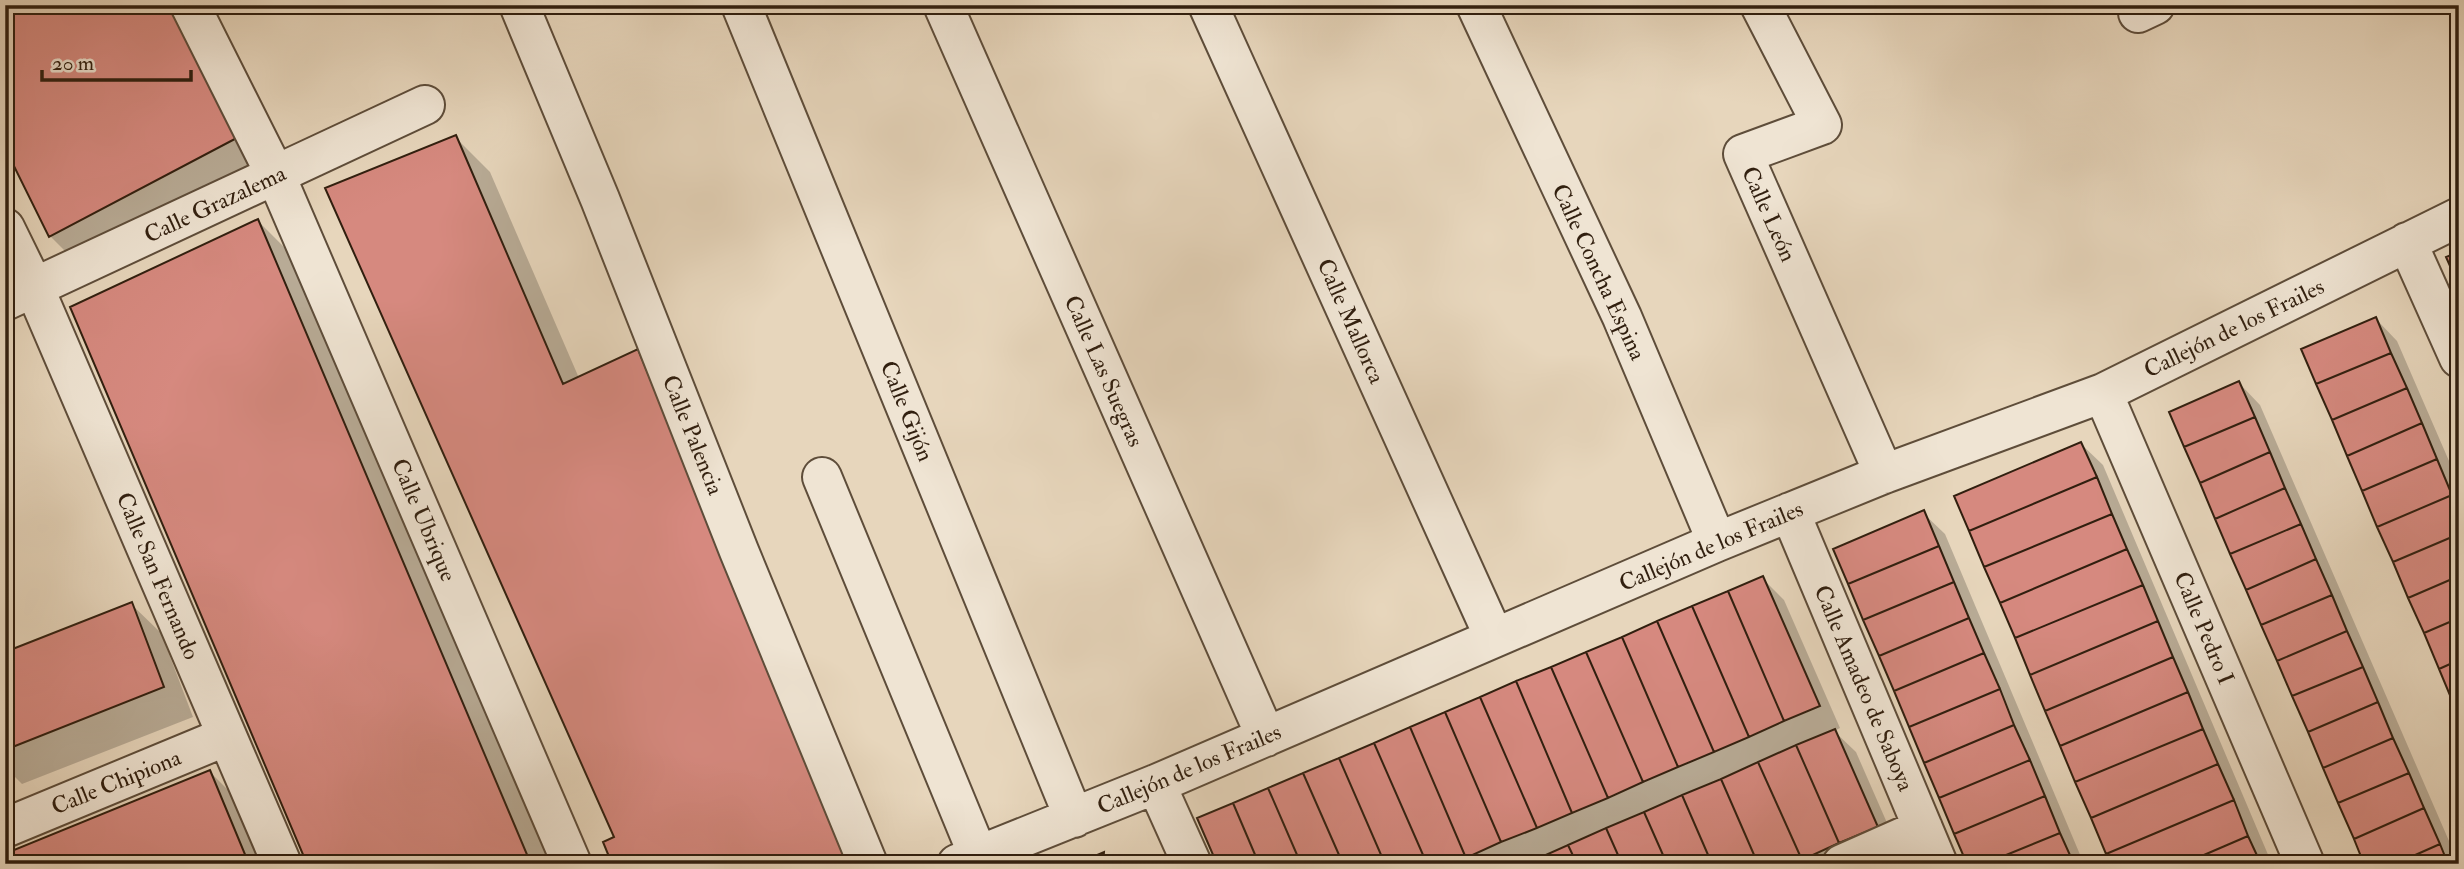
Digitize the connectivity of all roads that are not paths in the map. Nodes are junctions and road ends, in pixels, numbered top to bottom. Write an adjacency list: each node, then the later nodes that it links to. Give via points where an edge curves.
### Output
1 (190, 5): 9 (street, Calle Ubrique)
2 (519, 5): 30 (street, Calle Palencia)
3 (741, 5): 24 (street, Calle Gijón)
4 (943, 5): 22 (street, Calle Las Suegras)
5 (1208, 5): 20 (street, Calle Mallorca)
6 (1476, 5): 19 (street, Calle Concha Espina, via 1622,317)
7 (1760, 5): 16 (street, Calle León, via 1822,125 1743,154)
8 (425, 106): 9 (street, Calle Grazalema)
9 (276, 176): 13 (street, Calle Grazalema); 29 (street, Calle Ubrique)
10 (2459, 217): 12 (street, Callejón de los Frailes)
11 (5, 228): 13 (street, Calle San Fernando)
12 (2407, 242): 14 (street); 15 (street, Callejón de los Frailes)
13 (19, 294): 21 (street, Calle San Fernando)
14 (2459, 358)
15 (2103, 393): 16 (street, Callejón de los Frailes); 34 (street, Calle Pedro I)
16 (1884, 474): 18 (street, Callejón de los Frailes)
17 (822, 477): 27 (street)
18 (1790, 512): 19 (street, Callejón de los Frailes); 26 (street, Calle Amadeo de Saboya)
19 (1717, 542): 20 (street, Callejón de los Frailes)
20 (1494, 638): 22 (street, Callejón de los Frailes)
21 (227, 736): 25 (street, Calle Chipiona); 28 (street, Calle San Fernando)
22 (1266, 737): 23 (street, Callejón de los Frailes)
23 (1156, 783): 24 (street, Callejón de los Frailes); 31 (street)
24 (1074, 818): 27 (street, Callejón de los Frailes)
25 (5, 828)
26 (1923, 828): 32 (street); 33 (street, Calle Amadeo de Saboya)
27 (968, 859)
28 (282, 864)
29 (572, 864)
30 (868, 864)
31 (1192, 864)
32 (1842, 864)
33 (1938, 864)
34 (2305, 864)

